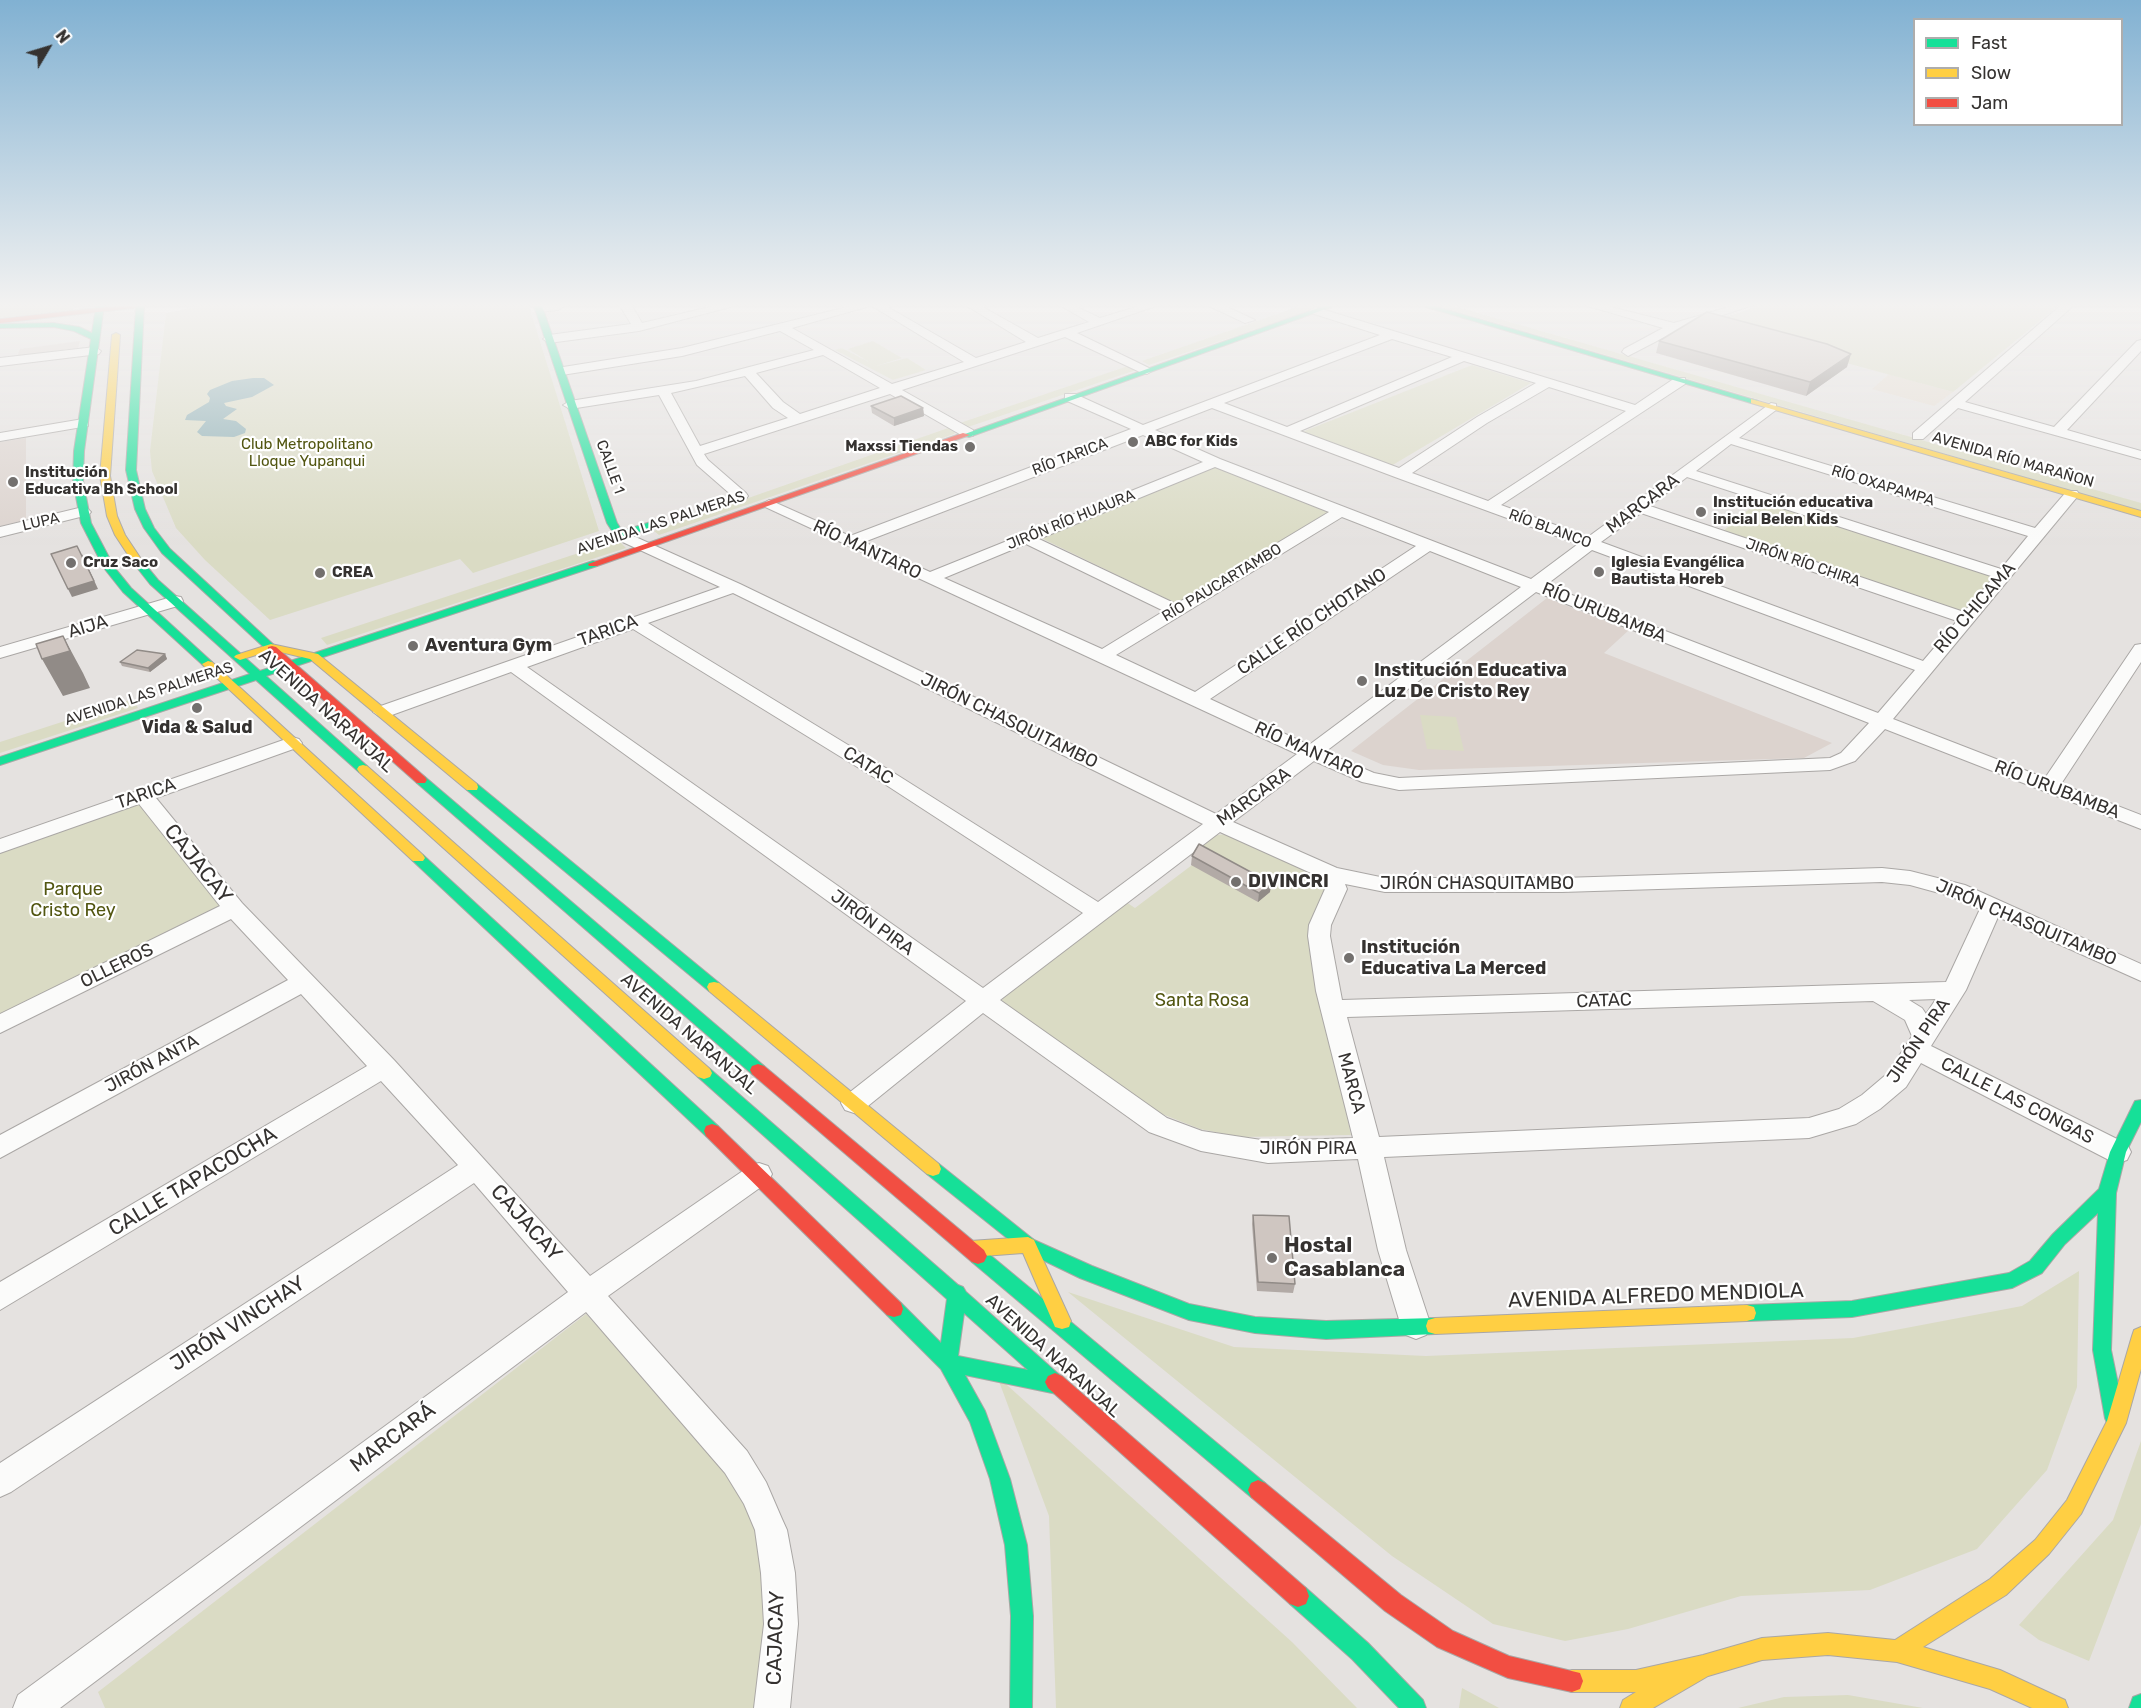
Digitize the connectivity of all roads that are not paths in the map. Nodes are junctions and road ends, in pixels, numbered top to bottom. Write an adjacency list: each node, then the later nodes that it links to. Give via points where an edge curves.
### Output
1 (89, 386): 30 (main road)
2 (111, 386): 67 (main road, AVENIDA NARANJAL, via 105,476 112,516 136,560)
3 (135, 386): 72 (main road, AVENIDA NARANJAL, via 131,470 140,509 166,551)
4 (565, 386): 24 (main road, CALLE 1)
5 (688, 386): 20 (street)
6 (761, 386): 28 (street)
7 (885, 386): 19 (street)
8 (901, 386): 19 (street)
9 (1102, 386): 21 (main road, AVENIDA LAS PALMERAS)
10 (1258, 386): 22 (street, RÍO TARICA)
11 (1396, 386): 34 (street)
12 (1541, 386): 43 (street)
13 (1555, 386): 26 (street)
14 (1672, 386): 26 (street)
15 (1696, 386): 25 (main road, AVENIDA RÍO MARAÑON)
16 (1746, 386): 36 (main road, AVENIDA RÍO MARAÑON)
17 (1978, 386): 23 (street)
18 (2101, 386): 33 (street)
19 (891, 389): 28 (street); 29 (street)
20 (663, 391): 24 (street); 39 (street)
21 (1070, 397): 32 (street, RÍO URUBAMBA); 35 (main road, AVENIDA LAS PALMERAS)
22 (1210, 404): 32 (street, RÍO TARICA); 34 (street, RÍO BLANCO)
23 (1957, 404): 33 (street); 36 (street)
24 (570, 405): 57 (main road, CALLE 1, via 612,523)
25 (1771, 407): 38 (street, MARCARA); 45 (main road, AVENIDA RÍO MARAÑON)
26 (1634, 409): 49 (street)
27 (972, 414): 29 (main road)
28 (798, 419): 39 (street)
29 (949, 422): 31 (main road); 35 (street)
30 (83, 423): 37 (street); 52 (main road, via 78,481)
31 (927, 430)
32 (1139, 430): 41 (street, RÍO URUBAMBA); 59 (street, RÍO TARICA)
33 (2058, 431): 40 (street)
34 (1287, 432): 43 (street, RÍO BLANCO)
35 (968, 433): 48 (main road, AVENIDA LAS PALMERAS)
36 (1918, 436): 46 (main road, AVENIDA RÍO MARAÑON)
37 (0, 437)
38 (1729, 439): 42 (street, MARCARA); 56 (street, RÍO OXAPAMPA)
39 (695, 452): 44 (street, via 714,474)
40 (2141, 454)
41 (1215, 462): 51 (street, RÍO URUBAMBA); 58 (street, JIRÓN RÍO HUAURA)
42 (1685, 472): 50 (street, MARCARA); 63 (street)
43 (1400, 474): 49 (street, RÍO BLANCO)
44 (746, 494): 47 (main road, AVENIDA LAS PALMERAS)
45 (2072, 494): 53 (main road, AVENIDA RÍO MARAÑON); 56 (street, RÍO CHICAMA)
46 (2141, 500)
47 (720, 503)
48 (769, 505): 59 (street, RÍO MANTARO); 62 (main road, AVENIDA LAS PALMERAS)
49 (1490, 506): 60 (street, RÍO BLANCO)
50 (1640, 507): 60 (street, MARCARA); 70 (street, JIRÓN RÍO CHIRA)
51 (1341, 511): 61 (street, RÍO URUBAMBA); 69 (street, RÍO PAUCARTAMBO)
52 (83, 512): 55 (street, LUPA); 68 (main road, via 109,568)
53 (2141, 514)
54 (667, 520): 57 (main road, AVENIDA LAS PALMERAS)
55 (0, 532)
56 (2038, 534): 63 (street, RÍO CHICAMA)
57 (620, 535): 62 (street, JIRÓN CHASQUITAMBO)
58 (1025, 538): 64 (street, JIRÓN RÍO HUAURA); 69 (street)
59 (849, 542): 64 (street, RÍO MANTARO)
60 (1591, 544): 65 (street, MARCARA); 80 (street, RÍO BLANCO)
61 (1428, 545): 65 (street, RÍO URUBAMBA); 83 (street, CALLE RÍO CHOTANO)
62 (641, 546): 66 (street, JIRÓN CHASQUITAMBO); 75 (main road, AVENIDA LAS PALMERAS)
63 (2003, 575): 70 (street, RÍO CHICAMA)
64 (929, 578): 76 (street, RÍO MANTARO)
65 (1535, 586): 85 (street, RÍO URUBAMBA); 87 (street, MARCARA)
66 (734, 587): 71 (street, TARICA); 92 (street, JIRÓN CHASQUITAMBO)
67 (175, 601): 68 (street, AIJA); 77 (main road, AVENIDA NARANJAL)
68 (147, 610): 74 (street, AIJA); 82 (main road)
69 (1177, 611): 76 (street, RÍO PAUCARTAMBO)
70 (1966, 618): 80 (street, RÍO CHICAMA)
71 (634, 622): 79 (street, TARICA); 97 (street, CATAC)
72 (271, 647): 75 (main road, AVENIDA NARANJAL); 77 (main road, AVENIDA LAS PALMERAS); 78 (main road, AVENIDA NARANJAL)
73 (2141, 649): 89 (street)
74 (0, 653)
75 (314, 656): 78 (main road, AVENIDA LAS PALMERAS); 84 (main road, AVENIDA NARANJAL)
76 (1103, 656): 83 (street, RÍO MANTARO)
77 (240, 657): 81 (main road, AVENIDA NARANJAL)
78 (291, 664): 81 (main road, AVENIDA LAS PALMERAS); 116 (main road, AVENIDA NARANJAL)
79 (513, 665): 84 (street, TARICA); 102 (street, JIRÓN PIRA)
80 (1924, 667): 85 (street, RÍO CHICAMA)
81 (257, 675): 82 (main road, AVENIDA LAS PALMERAS); 119 (main road, AVENIDA NARANJAL)
82 (229, 685): 86 (main road); 88 (main road, AVENIDA LAS PALMERAS)
83 (1196, 700): 87 (street, RÍO MANTARO)
84 (382, 712): 107 (main road, AVENIDA NARANJAL)
85 (1880, 723): 87 (street, RÍO MANTARO, via 1848,757 1830,764 1399,784 1368,778); 89 (street, RÍO URUBAMBA)
86 (292, 743): 90 (street, TARICA); 113 (main road)
87 (1313, 754): 92 (street, MARCARA)
88 (0, 761)
89 (2049, 787): 91 (street, RÍO URUBAMBA)
90 (143, 795): 93 (street, TARICA); 96 (street, CAJACAY)
91 (2141, 822)
92 (1217, 823): 94 (street, JIRÓN CHASQUITAMBO); 97 (street, MARCARA)
93 (0, 846)
94 (1332, 874): 95 (street, JIRÓN CHASQUITAMBO, via 1385,885 1882,875 1934,882); 103 (street, MARCA, via 1336,889 1319,936)
95 (1992, 906): 98 (street, JIRÓN CHASQUITAMBO); 100 (street, JIRÓN PIRA)
96 (234, 908): 99 (street, CAJACAY); 104 (street, OLLEROS)
97 (1100, 914): 102 (street, MARCARA)
98 (2141, 973)
99 (304, 982): 106 (street, CAJACAY); 109 (street, JIRÓN ANTA)
100 (1954, 990): 101 (street, CATAC); 105 (street, JIRÓN PIRA)
101 (1875, 992): 103 (street, CATAC); 105 (street, via 1914,1014)
102 (982, 1001): 107 (street, MARCARA); 110 (street, JIRÓN PIRA, via 1158,1125 1201,1141 1268,1152)
103 (1333, 1009): 110 (street, MARCA)
104 (0, 1024)
105 (1920, 1042): 110 (street, JIRÓN PIRA, via 1897,1080 1871,1102 1847,1117 1809,1128); 111 (street, CALLE LAS CONGAS)
106 (385, 1067): 112 (street, CAJACAY); 120 (street, CALLE TAPACOCHA)
107 (854, 1103): 115 (main road, AVENIDA NARANJAL)
108 (2141, 1106): 111 (main road)
109 (0, 1147)
110 (1369, 1149): 121 (street, MARCA, via 1392,1250)
111 (2118, 1152): 114 (main road)
112 (476, 1167): 118 (street, CAJACAY); 127 (street, JIRÓN VINCHAY)
113 (759, 1174): 118 (street, MARCARÁ); 124 (main road)
114 (2107, 1193): 121 (main road, AVENIDA ALFREDO MENDIOLA, via 2036,1267 2012,1280 1852,1310); 126 (main road, via 2102,1350)
115 (1028, 1245): 116 (main road); 117 (main road, AVENIDA NARANJAL); 122 (main road)
116 (970, 1249): 122 (main road, AVENIDA NARANJAL)
117 (1086, 1272): 121 (main road, AVENIDA ALFREDO MENDIOLA, via 1189,1312 1255,1326 1326,1330)
118 (589, 1293): 130 (street, MARCARÁ); 131 (street, CAJACAY, via 736,1462 755,1493 771,1530 778,1573 781,1623)
119 (957, 1293): 124 (main road); 125 (main road, AVENIDA NARANJAL)
120 (0, 1297)
121 (1416, 1326)
122 (1066, 1330): 129 (main road, AVENIDA NARANJAL, via 1392,1603 1445,1639 1508,1667 1564,1681 1635,1681)
123 (2141, 1336): 126 (main road)
124 (948, 1363): 125 (main road); 132 (main road, via 978,1418 1000,1479 1016,1545 1022,1616)
125 (1059, 1385): 133 (main road, AVENIDA NARANJAL, via 1360,1651)
126 (2116, 1423): 128 (main road, via 2074,1507 2042,1547 1998,1587)
127 (0, 1481)
128 (1897, 1651): 129 (main road, via 1828,1644 1762,1649); 135 (main road, via 1992,1678)
129 (1703, 1666): 134 (main road)
130 (31, 1708)
131 (772, 1708)
132 (1021, 1708)
133 (1414, 1708)
134 (1631, 1708)
135 (2057, 1708)

